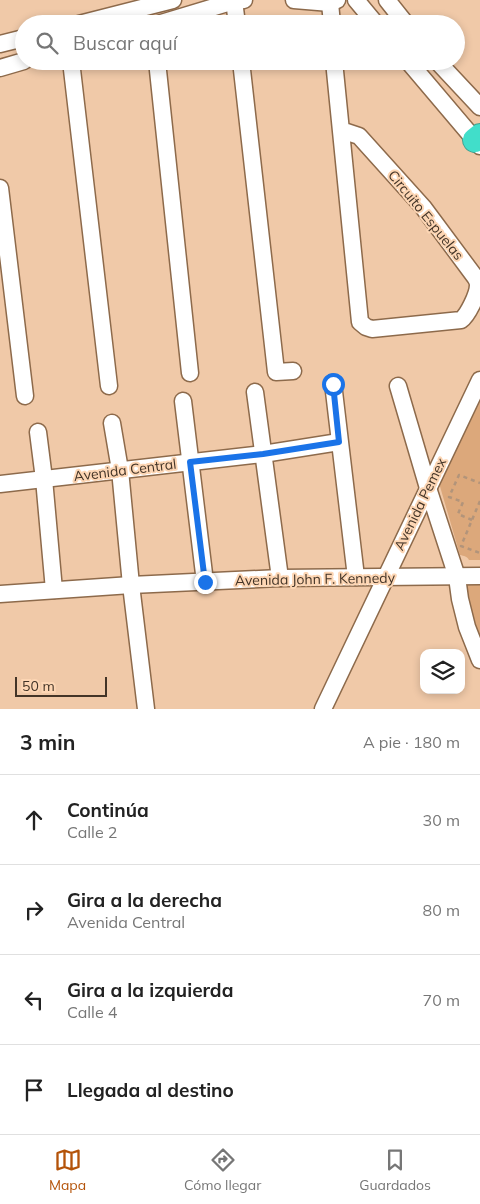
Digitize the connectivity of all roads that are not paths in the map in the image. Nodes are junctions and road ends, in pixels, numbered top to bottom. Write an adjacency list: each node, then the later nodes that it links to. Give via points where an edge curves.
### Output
1 (173, 0): 8 (street)
2 (294, 0): 6 (street)
3 (356, 0): 12 (street)
4 (386, 0): 13 (street)
5 (239, 1): 7 (street); 10 (street)
6 (333, 2): 11 (street)
7 (198, 6): 9 (street)
8 (114, 15)
9 (178, 15)
10 (238, 15)
11 (332, 15)
12 (368, 15)
13 (399, 15)
14 (15, 40): 15 (street)
15 (0, 44)
16 (15, 64): 17 (street)
17 (0, 68)
18 (72, 70): 34 (street)
19 (158, 70): 31 (street)
20 (242, 70): 30 (street, via 276,372)
21 (335, 70): 27 (street, Circuito Espuelas)
22 (416, 70): 25 (street)
23 (433, 70): 25 (street)
24 (446, 70): 26 (street)
25 (424, 80): 28 (street)
26 (480, 107)
27 (341, 130): 27 (street, Circuito Espuelas, via 360,322 372,329 462,320 477,290 475,277 423,208 359,136)
28 (478, 141)
29 (0, 188): 37 (street)
30 (293, 371)
31 (190, 373)
32 (480, 380): 47 (street, Avenida Pemex)
33 (333, 384): 41 (street)
34 (110, 386)
35 (398, 386): 47 (street)
36 (255, 392): 42 (street)
37 (25, 396)
38 (183, 401): 43 (street)
39 (112, 423): 44 (street)
40 (38, 432): 45 (street)
41 (339, 442): 42 (street, Avenida Central); 50 (street)
42 (263, 454): 43 (street, Avenida Central); 52 (street)
43 (190, 462): 44 (street, Avenida Central); 53 (street)
44 (120, 470): 45 (street, Avenida Central); 54 (street)
45 (44, 479): 46 (street, Avenida Central); 55 (street)
46 (0, 484)
47 (428, 488): 48 (street); 51 (street, Avenida Pemex)
48 (457, 576): 49 (street, Avenida John F. Kennedy); 51 (street, Avenida John F. Kennedy); 57 (street, via 467,627)
49 (480, 576)
50 (356, 577): 51 (street, Avenida John F. Kennedy); 52 (street, Avenida John F. Kennedy)
51 (385, 577): 59 (street, Avenida Pemex)
52 (280, 578): 53 (street, Avenida John F. Kennedy)
53 (205, 582): 54 (street, Avenida John F. Kennedy)
54 (131, 585): 55 (street, Avenida John F. Kennedy); 58 (street)
55 (54, 590): 56 (street, Avenida John F. Kennedy)
56 (0, 594)
57 (480, 660)
58 (146, 709)
59 (323, 709)

